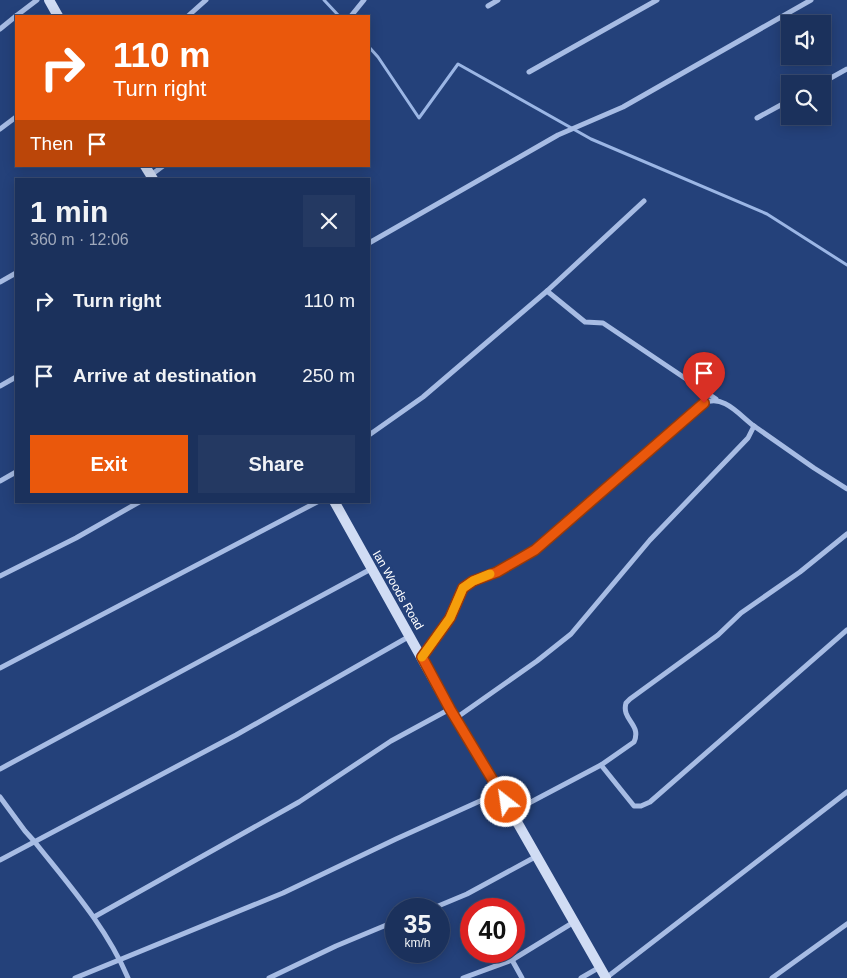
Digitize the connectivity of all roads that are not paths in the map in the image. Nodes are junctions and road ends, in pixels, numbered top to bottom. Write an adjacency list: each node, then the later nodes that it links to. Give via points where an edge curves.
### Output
1 (37, 0): 9 (street)
2 (49, 0): 10 (street)
3 (206, 0): 11 (street)
4 (364, 0): 12 (street)
5 (498, 0): 8 (street)
6 (657, 0): 16 (street)
7 (811, 0): 25 (street, via 623,107 558,135)
8 (488, 6)
9 (17, 15)
10 (57, 15)
11 (189, 15)
12 (352, 15)
13 (15, 17): 14 (street)
14 (0, 29)
15 (847, 68): 17 (street)
16 (529, 72)
17 (831, 77)
18 (781, 105): 20 (street)
19 (15, 117): 21 (street)
20 (757, 118)
21 (0, 129)
22 (161, 167): 23 (street)
23 (150, 173)
24 (644, 200): 28 (street)
25 (370, 242)
26 (15, 274): 27 (street)
27 (0, 282)
28 (547, 291): 31 (street, via 585,322 603,324); 33 (street, via 423,397)
29 (15, 378): 30 (street)
30 (0, 386)
31 (716, 400): 32 (street, via 723,401); 45 (street, via 704,403 535,550 463,588 450,618)
32 (754, 426): 36 (street); 47 (street, via 748,438 650,540 571,634 536,661)
33 (370, 434)
34 (15, 473): 35 (street)
35 (0, 481)
36 (847, 489)
37 (137, 503): 42 (street)
38 (315, 503): 46 (street)
39 (335, 503): 41 (street, Ian Woods Road)
40 (847, 534): 48 (street, via 630,699 625,712 636,729 634,742)
41 (371, 569): 44 (street, Ian Woods Road); 49 (street)
42 (0, 576)
43 (847, 630): 48 (street, via 650,802 634,806)
44 (410, 636): 45 (street, Ian Woods Road); 54 (street, via 236,735)
45 (422, 657): 47 (street, Ian Woods Road)
46 (0, 668)
47 (453, 714): 50 (street, Ian Woods Road); 58 (street, via 391,741 291,806)
48 (601, 765): 53 (street)
49 (0, 769)
50 (500, 792): 53 (street, Ian Woods Road); 63 (street, via 283,893)
51 (847, 792): 73 (street)
52 (0, 797): 54 (street)
53 (512, 812): 55 (street, Ian Woods Road)
54 (34, 840): 56 (street); 58 (street)
55 (537, 856): 57 (street); 59 (street, Ian Woods Road)
56 (0, 860)
57 (450, 901)
58 (94, 917): 63 (street)
59 (574, 922): 62 (street); 66 (street, Ian Woods Road)
60 (847, 924): 74 (street)
61 (385, 926): 69 (street)
62 (525, 952)
63 (119, 958): 67 (street); 68 (street)
64 (504, 963): 70 (street)
65 (514, 963): 71 (street)
66 (600, 967): 72 (street); 73 (street, Ian Woods Road)
67 (75, 978)
68 (128, 978)
69 (269, 978)
70 (463, 978)
71 (522, 978)
72 (581, 978)
73 (606, 978)
74 (772, 978)

